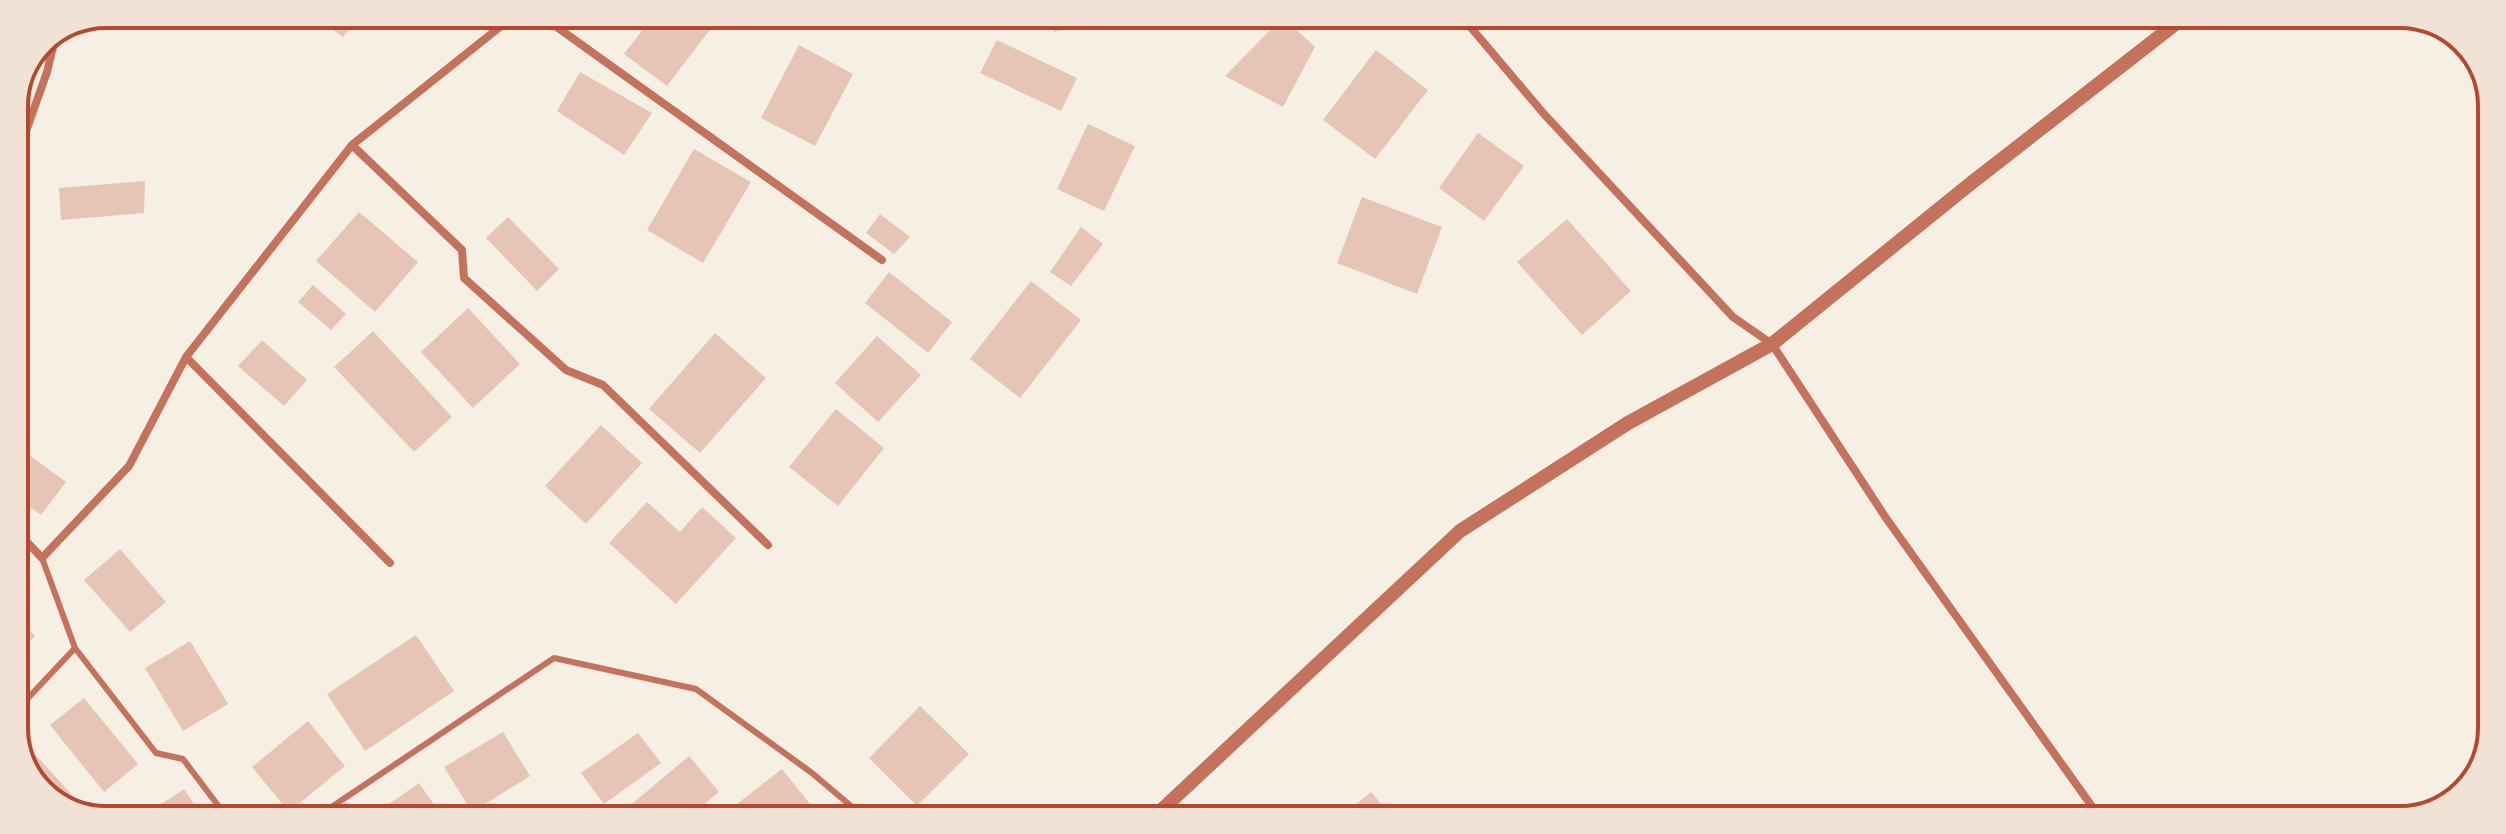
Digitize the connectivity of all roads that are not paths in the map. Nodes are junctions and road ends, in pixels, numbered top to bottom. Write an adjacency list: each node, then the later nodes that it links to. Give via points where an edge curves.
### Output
1 (499, 28): 7 (street)
2 (558, 28): 8 (street)
3 (1471, 28): 9 (street, via 1733,317)
4 (2170, 28): 9 (street)
5 (52, 50): 6 (street)
6 (28, 126)
7 (352, 145): 10 (street); 12 (street, via 462,250 464,278 566,370 603,385)
8 (882, 260)
9 (1772, 344): 20 (street, via 1628,423 1460,531); 21 (street, via 1886,518)
10 (186, 357): 13 (street, via 129,466); 14 (street)
11 (28, 543): 13 (street)
12 (768, 545)
13 (42, 558): 15 (lane)
14 (390, 563)
15 (75, 648): 16 (lane); 17 (lane, via 156,753 183,759)
16 (28, 698)
17 (218, 806)
18 (333, 806): 19 (lane, via 554,658 696,689)
19 (851, 806)
20 (1166, 806)
21 (2092, 806)

